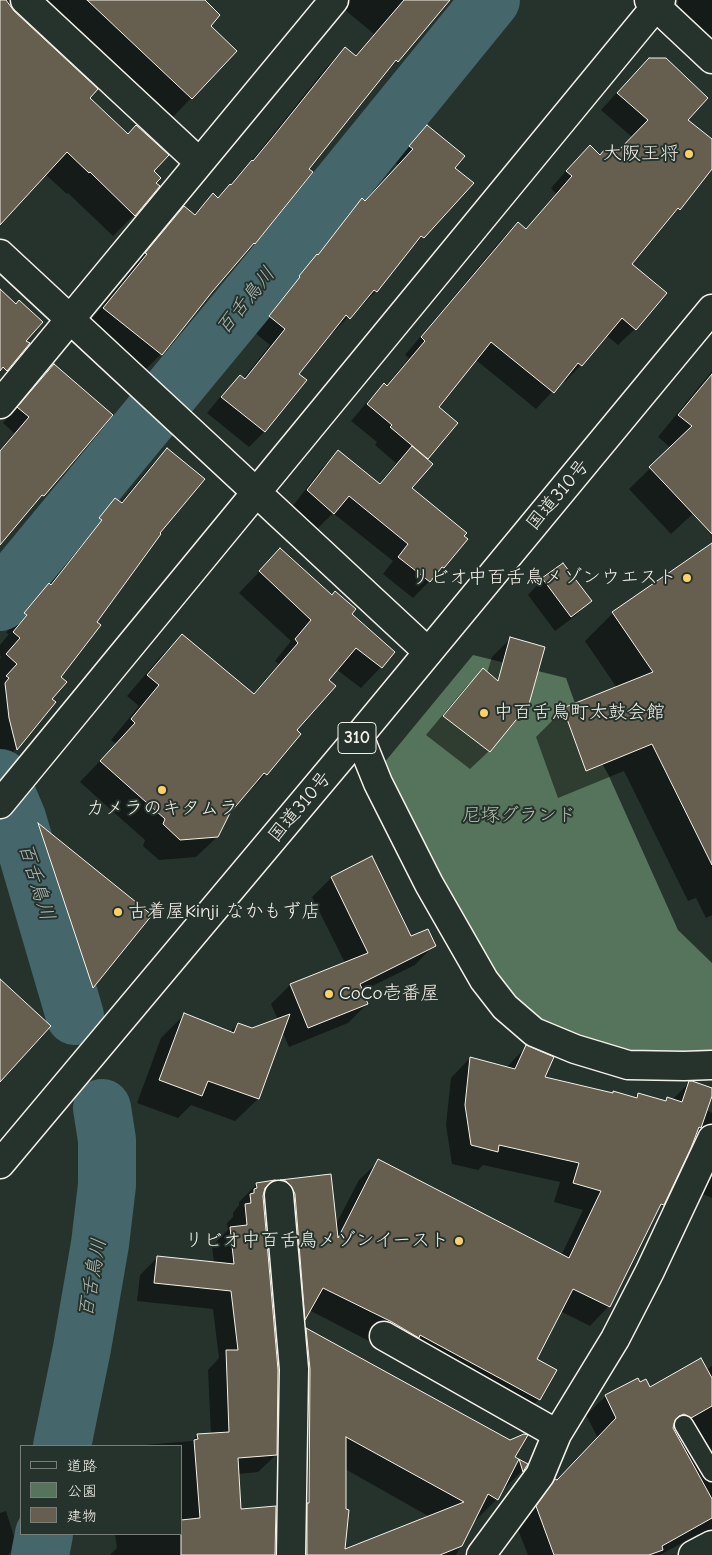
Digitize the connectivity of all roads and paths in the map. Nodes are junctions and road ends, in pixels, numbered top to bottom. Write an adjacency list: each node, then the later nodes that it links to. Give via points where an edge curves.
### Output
1 (25, 0): 5 (main road)
2 (333, 0): 5 (main road)
3 (656, 2): 4 (main road); 10 (main road)
4 (712, 59)
5 (199, 162): 8 (main road)
6 (0, 254): 8 (main road)
7 (712, 309): 11 (main road, 国道310号 / 310)
8 (70, 319): 9 (main road); 10 (main road)
9 (0, 404)
10 (257, 492): 11 (main road); 13 (main road)
11 (428, 652): 12 (main road, 国道310号 / 310)
12 (359, 736): 14 (main road, via 378,783 429,884 484,980 505,1007 534,1032 628,1065); 16 (main road, 国道310号 / 310)
13 (8, 794)
14 (712, 1064)
15 (712, 1139): 20 (main road, via 615,1339)
16 (0, 1164)
17 (278, 1195): 23 (main road, via 294,1369)
18 (384, 1336): 20 (main road)
19 (684, 1425): 21 (lane)
20 (557, 1434): 24 (main road, via 540,1475)
21 (712, 1472)
22 (712, 1545): 25 (main road)
23 (292, 1555)
24 (481, 1555)
25 (693, 1555)

